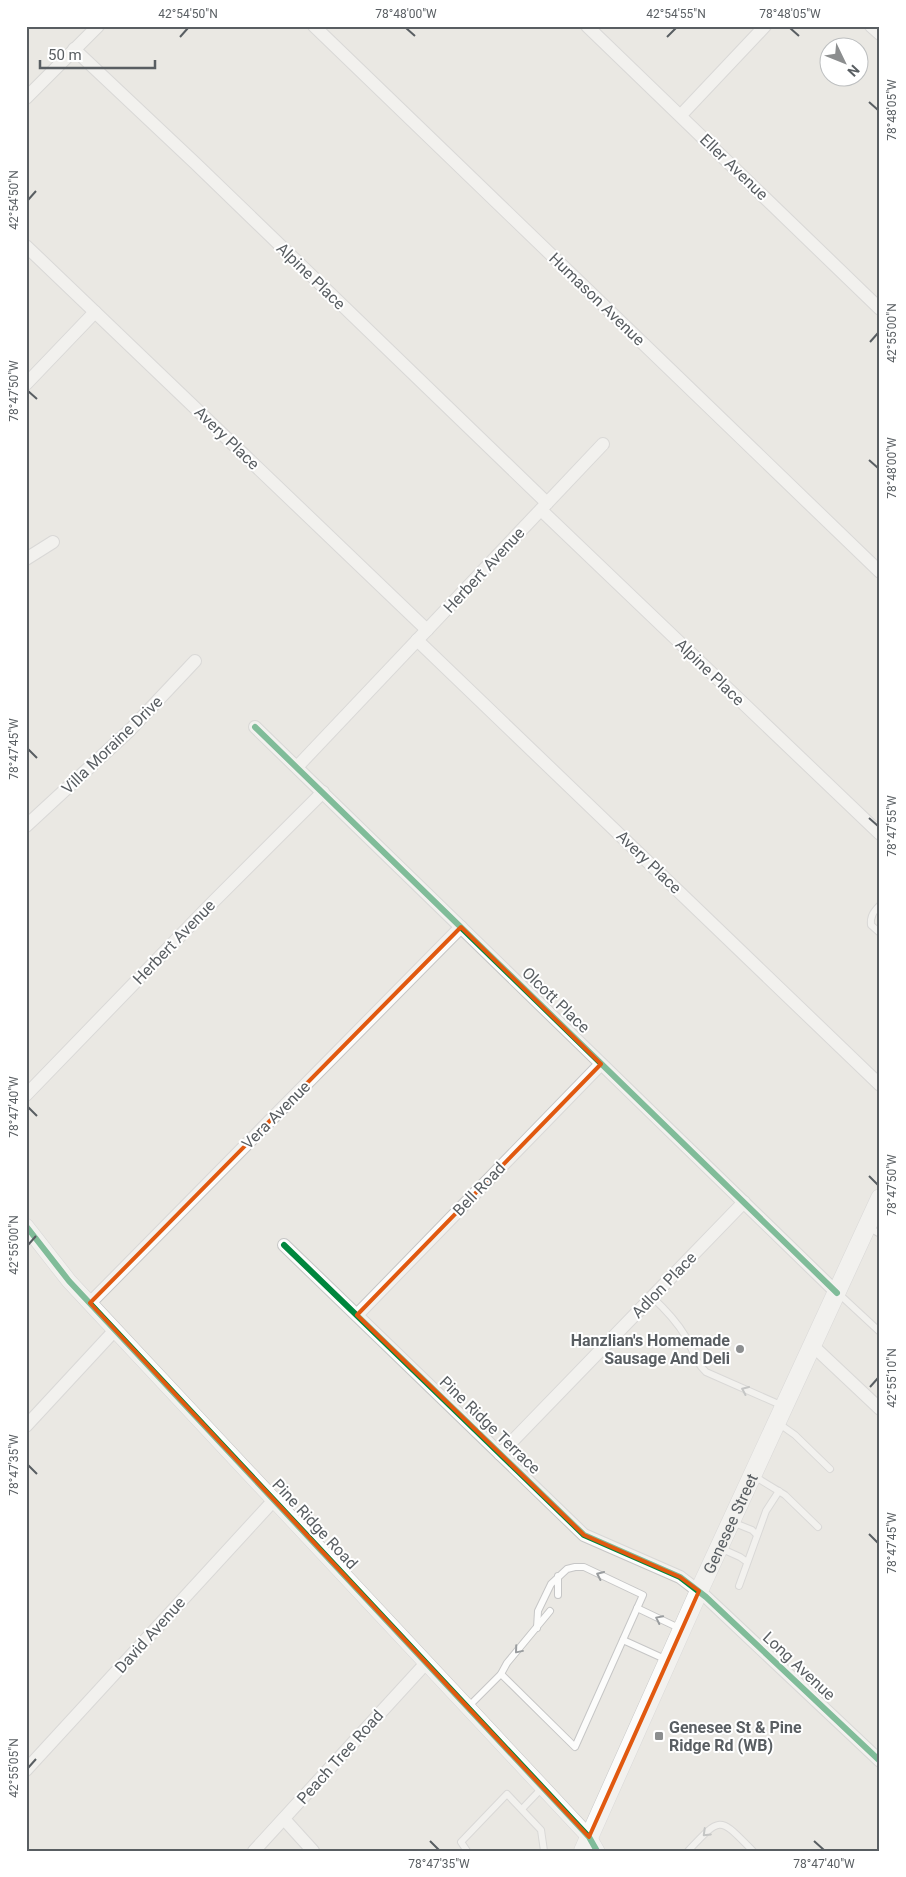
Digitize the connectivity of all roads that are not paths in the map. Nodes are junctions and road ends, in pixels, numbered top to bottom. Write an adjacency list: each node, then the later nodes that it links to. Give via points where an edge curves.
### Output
1 (98, 26): 7 (street)
2 (314, 26): 18 (street, Humason Avenue)
3 (587, 26): 9 (street, Eller Avenue)
4 (765, 26): 9 (street)
5 (871, 26): 6 (street)
6 (880, 34)
7 (74, 49): 8 (street); 15 (street, Alpine Place, via 195,163)
8 (26, 98)
9 (681, 115): 11 (street, Eller Avenue)
10 (26, 246): 12 (street, Avery Place)
11 (880, 310)
12 (95, 312): 13 (street); 19 (street, Avery Place)
13 (26, 384)
14 (603, 444): 15 (street, Herbert Avenue)
15 (544, 507): 19 (street, Herbert Avenue); 26 (street, Alpine Place)
16 (53, 542): 17 (street)
17 (26, 559)
18 (880, 572)
19 (427, 630): 20 (street, Herbert Avenue)
20 (417, 640): 23 (street); 31 (street, Avery Place)
21 (195, 661): 25 (street, Villa Moraine Drive, via 130,730)
22 (255, 727): 23 (street, Olcott Place)
23 (297, 767): 24 (street, Olcott Place)
24 (323, 792): 28 (street, Olcott Place); 32 (street, Herbert Avenue)
25 (26, 826)
26 (880, 834)
27 (880, 905): 29 (lane, via 871,920 871,925)
28 (461, 927): 30 (street, Olcott Place); 40 (street, Vera Avenue)
29 (880, 933)
30 (601, 1064): 34 (street, Olcott Place); 41 (street, Bell Road)
31 (880, 1085)
32 (26, 1094)
33 (880, 1198): 36 (main road, Genesee Street)
34 (744, 1202): 38 (street, Olcott Place); 39 (street, Adlon Place)
35 (26, 1226): 40 (street, Pine Ridge Road)
36 (873, 1230): 38 (main road, Genesee Street)
37 (284, 1245): 41 (street, Pine Ridge Terrace)
38 (837, 1293): 43 (lane); 44 (main road, Genesee Street)
39 (652, 1297): 45 (lane, one-way to 39, via 706,1372 698,1364 676,1322); 49 (street, Adlon Place)
40 (90, 1303): 42 (street, Pine Ridge Road)
41 (357, 1315): 49 (street, Pine Ridge Terrace)
42 (116, 1330): 48 (street); 53 (street, Pine Ridge Road)
43 (880, 1332)
44 (812, 1345): 45 (main road, Genesee Street); 46 (street)
45 (784, 1406): 47 (main road, Genesee Street)
46 (880, 1409)
47 (777, 1422): 50 (lane); 51 (main road, Genesee Street)
48 (26, 1426)
49 (500, 1454): 61 (street, Pine Ridge Terrace, via 584,1535 680,1577)
50 (830, 1469)
51 (753, 1476): 52 (lane); 54 (main road, Genesee Street)
52 (779, 1491): 55 (lane); 56 (lane, via 766,1511)
53 (274, 1500): 69 (street, Pine Ridge Road); 73 (street, David Avenue)
54 (731, 1522): 56 (lane); 57 (main road, Genesee Street)
55 (818, 1527)
56 (757, 1535): 58 (lane)
57 (719, 1548): 58 (lane); 61 (main road, Genesee Street)
58 (748, 1562): 60 (lane)
59 (558, 1576): 62 (lane); 63 (lane, one-way to 59, via 643,1595 584,1567 567,1569); 65 (lane, via 538,1611)
60 (739, 1586)
61 (699, 1591): 66 (main road, Genesee Street); 72 (street, Long Avenue)
62 (558, 1595)
63 (637, 1608): 66 (lane, one-way to 63); 67 (lane)
64 (550, 1611): 65 (lane)
65 (537, 1628): 70 (lane, one-way to 70)
66 (682, 1630): 68 (main road, Genesee Street)
67 (623, 1640): 68 (lane); 70 (lane, via 575,1747)
68 (668, 1660): 77 (main road, Genesee Street)
69 (426, 1663): 71 (street, Pine Ridge Road); 76 (street, Peach Tree Road)
70 (501, 1674): 71 (lane)
71 (468, 1707): 74 (street, Pine Ridge Road)
72 (880, 1761)
73 (26, 1770)
74 (542, 1787): 75 (lane); 77 (street, Pine Ridge Road)
75 (522, 1809): 80 (lane, via 507,1794 461,1842); 81 (lane, via 541,1830)
76 (284, 1819): 78 (street, Peach Tree Road); 79 (street)
77 (590, 1846)
78 (254, 1851)
79 (313, 1851)
80 (467, 1851)
81 (544, 1851)
82 (688, 1851): 83 (lane, one-way to 82, via 729,1828 718,1824)
83 (753, 1851)

